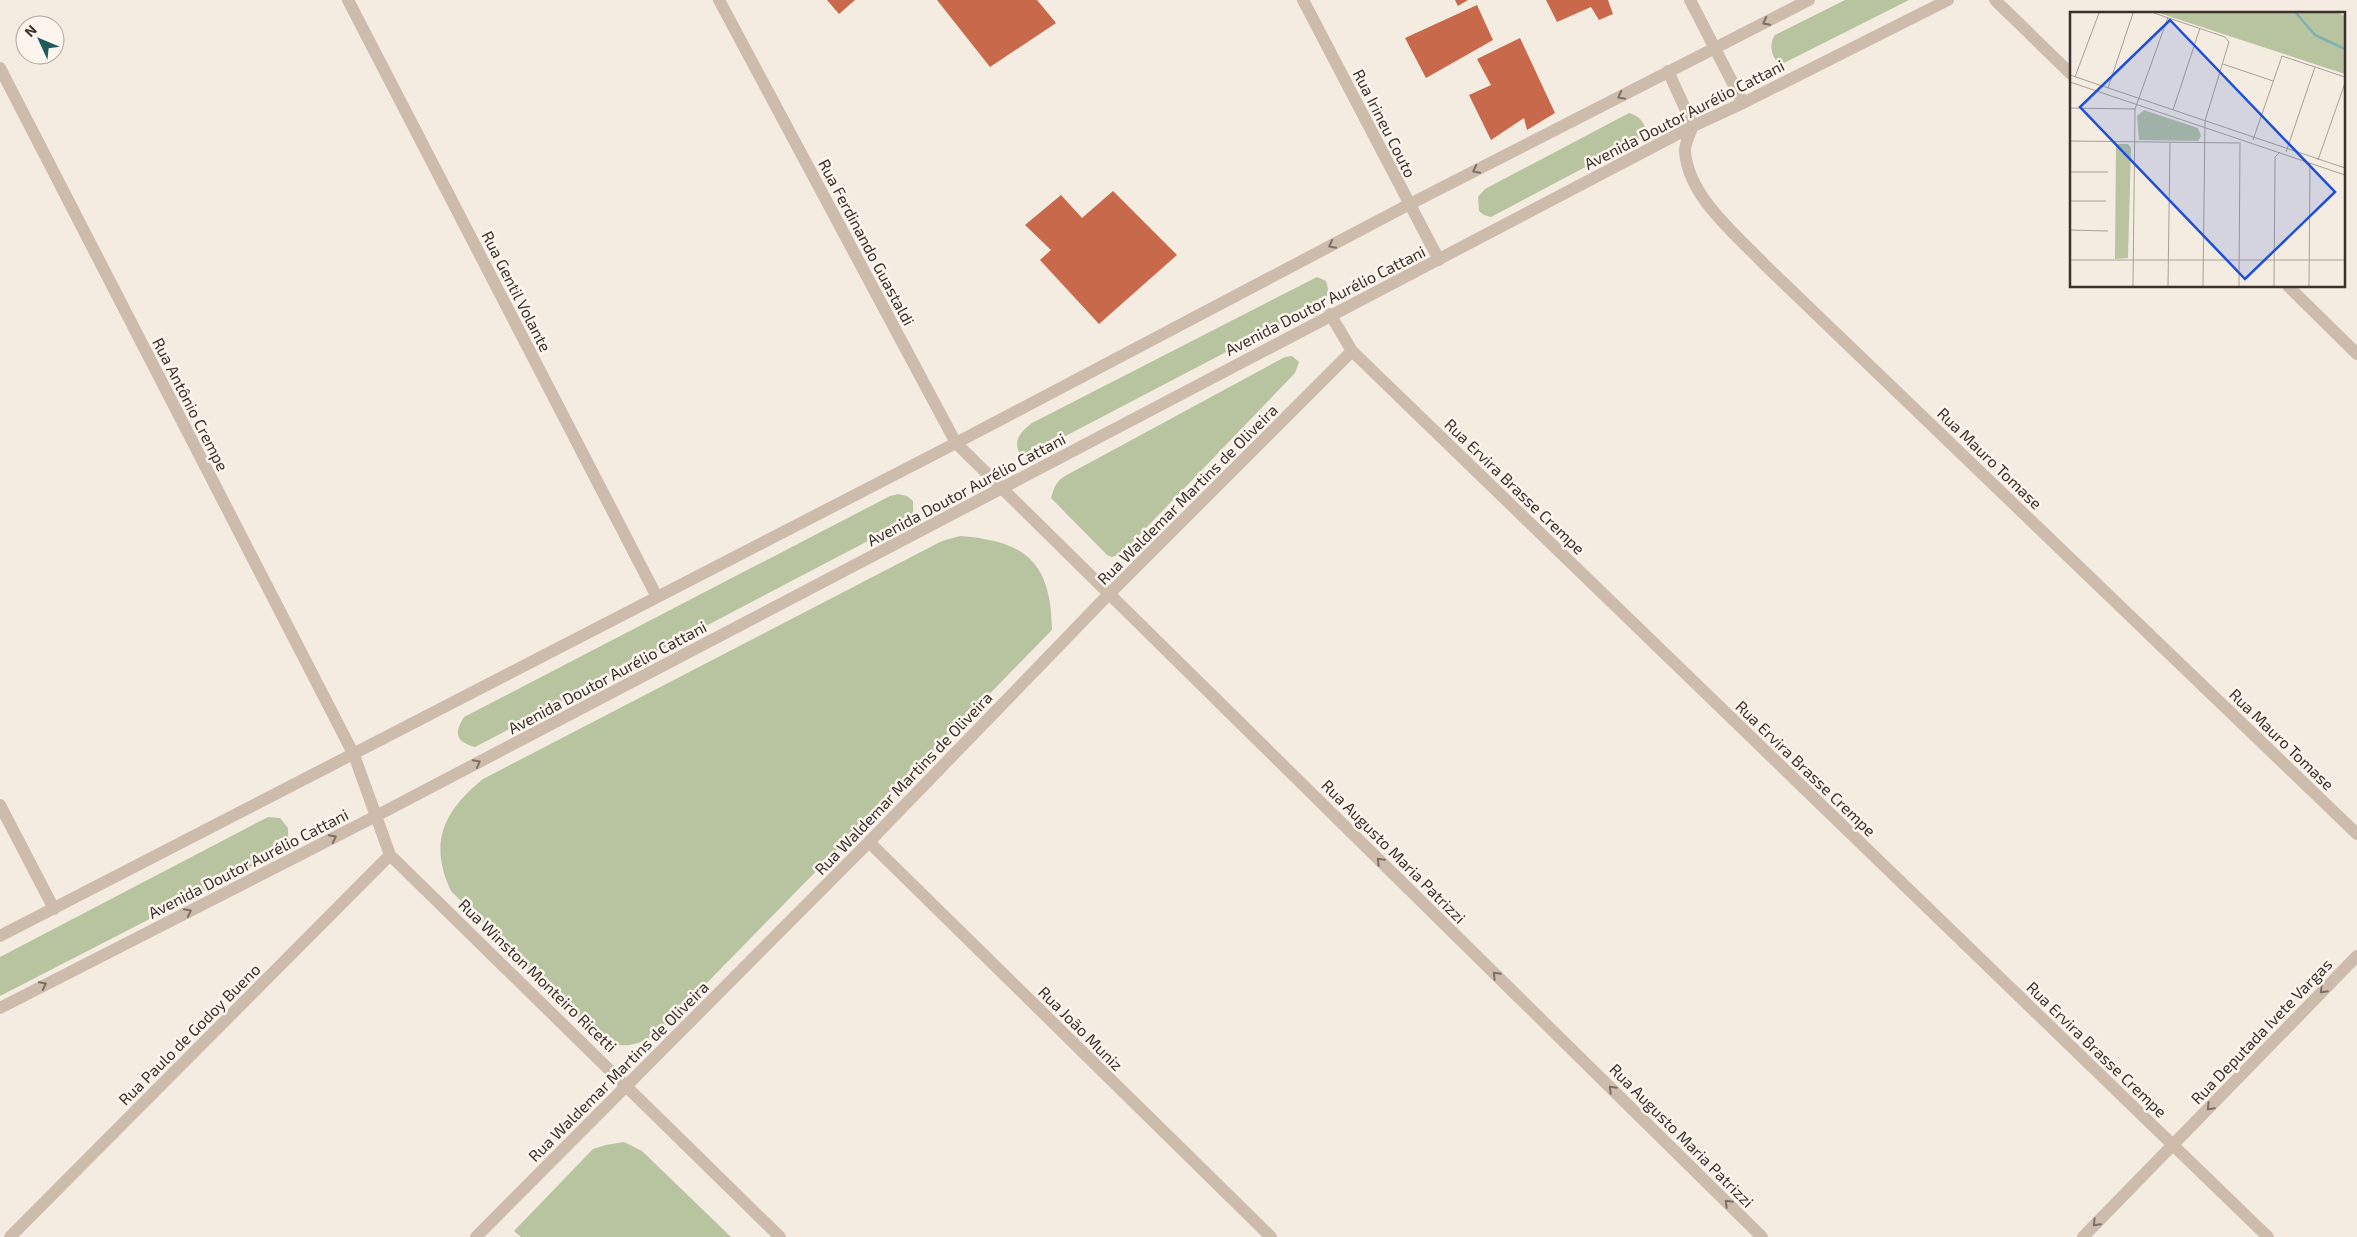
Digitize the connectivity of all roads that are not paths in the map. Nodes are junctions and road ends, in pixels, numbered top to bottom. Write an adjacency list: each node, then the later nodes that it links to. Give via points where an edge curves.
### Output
1 (348, 0): 23 (street, Rua Gentil Volante)
2 (719, 0): 20 (street, Rua Ferdinando Guastaldi)
3 (1303, 0): 14 (street, Rua Irineu Couto)
4 (1690, 0): 8 (street)
5 (1809, 0): 8 (street, one-way to 8)
6 (1948, 0): 12 (street, Avenida Doutor Aurélio Cattani)
7 (1995, 0): 11 (street)
8 (1714, 49): 10 (street); 12 (street)
9 (0, 68): 24 (street, Rua Antônio Crempe)
10 (1668, 71): 13 (street); 14 (street, one-way to 14)
11 (2070, 73)
12 (1743, 103): 13 (street, Avenida Doutor Aurélio Cattani)
13 (1693, 126): 15 (street, Avenida Doutor Aurélio Cattani); 27 (street, Rua Mauro Tomase, via 1685,149 1688,172 1697,191 1766,266)
14 (1408, 205): 15 (street, Rua Irineu Couto); 20 (street, one-way to 20)
15 (1439, 260): 17 (street, Avenida Doutor Aurélio Cattani)
16 (2290, 288): 19 (street)
17 (1330, 314): 18 (street, Rua Ervira Brasse Crempe); 21 (street, Avenida Doutor Aurélio Cattani)
18 (1352, 351): 22 (street, Rua Waldemar Martins de Oliveira); 35 (street, Rua Ervira Brasse Crempe)
19 (2357, 354)
20 (956, 443): 21 (street, Rua Ferdinando Guastaldi); 23 (street)
21 (1001, 489): 22 (street, Rua Augusto Maria Patrizzi); 26 (street, Avenida Doutor Aurélio Cattani, one-way to 21)
22 (1110, 594): 28 (street, Rua Waldemar Martins de Oliveira); 40 (street, Rua Augusto Maria Patrizzi, one-way to 22)
23 (658, 597): 24 (street)
24 (354, 755): 26 (street, Rua Winston Monteiro Ricetti); 30 (street)
25 (0, 805): 30 (street)
26 (376, 816): 29 (street, Rua Winston Monteiro Ricetti); 33 (street, Avenida Doutor Aurélio Cattani, one-way to 26)
27 (2357, 834)
28 (869, 842): 34 (street, Rua Waldemar Martins de Oliveira); 39 (street, Rua João Muniz)
29 (390, 855): 34 (street, Rua Winston Monteiro Ricetti); 36 (street, Rua Paulo de Godoy Bueno)
30 (54, 908): 31 (street)
31 (0, 936)
32 (2357, 956): 35 (street, Rua Deputada Ivete Vargas, one-way to 35)
33 (0, 1008)
34 (626, 1085): 37 (street, Rua Waldemar Martins de Oliveira); 38 (street, Rua Winston Monteiro Ricetti)
35 (2172, 1145): 41 (street, Rua Deputada Ivete Vargas, one-way to 41); 42 (street, Rua Ervira Brasse Crempe)
36 (10, 1237)
37 (476, 1237)
38 (780, 1237)
39 (1271, 1237)
40 (1762, 1237)
41 (2083, 1237)
42 (2268, 1237)

